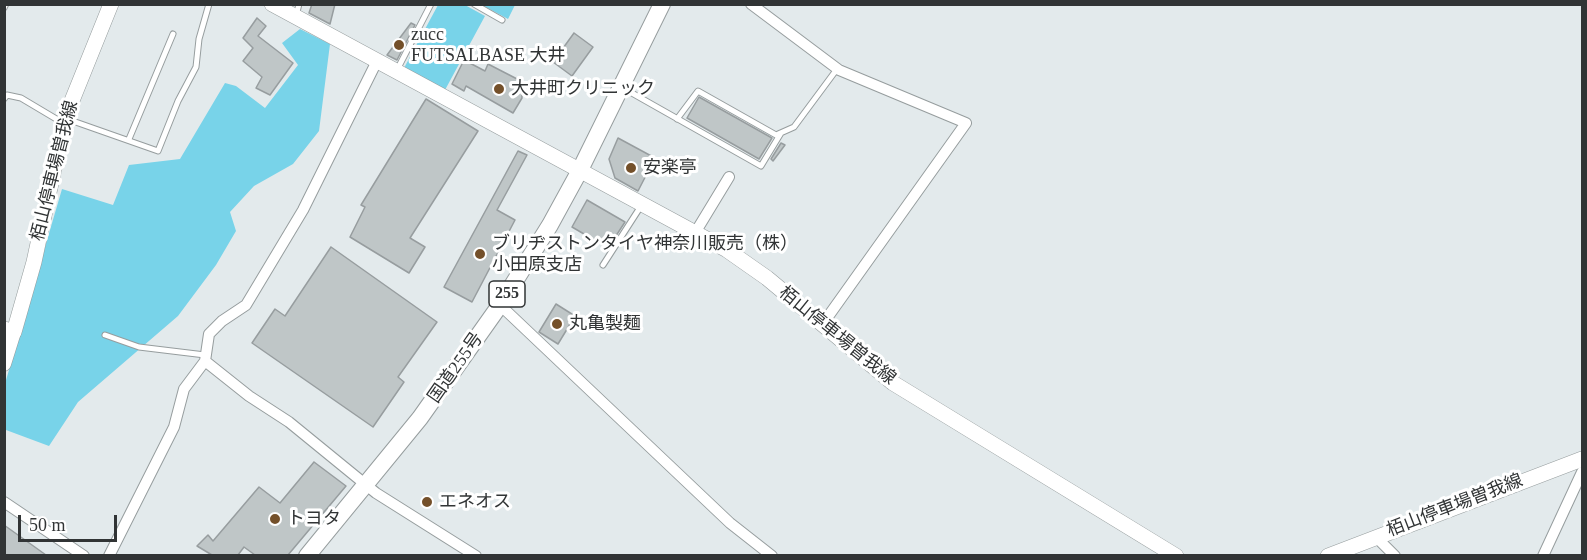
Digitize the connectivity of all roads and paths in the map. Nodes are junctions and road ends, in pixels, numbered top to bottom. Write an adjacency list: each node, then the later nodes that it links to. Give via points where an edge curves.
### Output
1 (111, 4): 17 (main road, 栢山停車場曽我線)
2 (209, 4): 19 (lane, via 196,67 158,151)
3 (272, 4): 8 (main road, 栢山停車場曽我線)
4 (431, 4): 13 (lane)
5 (474, 4): 9 (lane)
6 (662, 4): 14 (highway, 国道255号 / 255)
7 (751, 4): 12 (street)
8 (297, 11): 11 (main road, 栢山停車場曽我線)
9 (502, 20)
10 (173, 34): 19 (lane)
11 (377, 61): 13 (main road, 栢山停車場曽我線); 29 (street, via 303,210 246,305 209,334)
12 (837, 69): 18 (lane, via 794,127); 26 (street, via 966,123)
13 (397, 72): 20 (main road, 栢山停車場曽我線)
14 (622, 87): 16 (lane); 20 (highway, 国道255号 / 255)
15 (4, 99): 17 (lane, via 8,95 21,98)
16 (677, 119): 18 (lane, via 698,91); 18 (lane, via 761,166)
17 (65, 121): 19 (lane); 27 (main road, 栢山停車場曽我線, via 34,262)
18 (779, 134)
19 (129, 139)
20 (579, 172): 22 (main road, 栢山停車場曽我線); 25 (highway, 国道255号 / 255)
21 (729, 177): 23 (street)
22 (642, 204): 23 (main road, 栢山停車場曽我線); 24 (lane)
23 (695, 233): 26 (main road, 栢山停車場曽我線, via 746,262)
24 (603, 265)
25 (500, 305): 33 (highway, 国道255号 / 255, via 420,418); 40 (street, via 730,523)
26 (822, 326): 41 (main road, 栢山停車場曽我線, via 893,383)
27 (9, 331): 30 (street)
28 (105, 335): 29 (lane, via 148,348)
29 (205, 358): 33 (street); 37 (street, via 184,389 174,427)
30 (4, 364)
31 (1582, 459): 35 (main road, 栢山停車場曽我線)
32 (1582, 472): 44 (street)
33 (366, 485): 38 (highway, 国道255号 / 255); 39 (street)
34 (4, 502): 36 (street)
35 (1376, 537): 42 (main road, 栢山停車場曽我線); 43 (street)
36 (84, 555)
37 (109, 555)
38 (307, 555)
39 (476, 555)
40 (772, 555)
41 (1176, 555)
42 (1328, 555)
43 (1395, 555)
44 (1543, 555)

